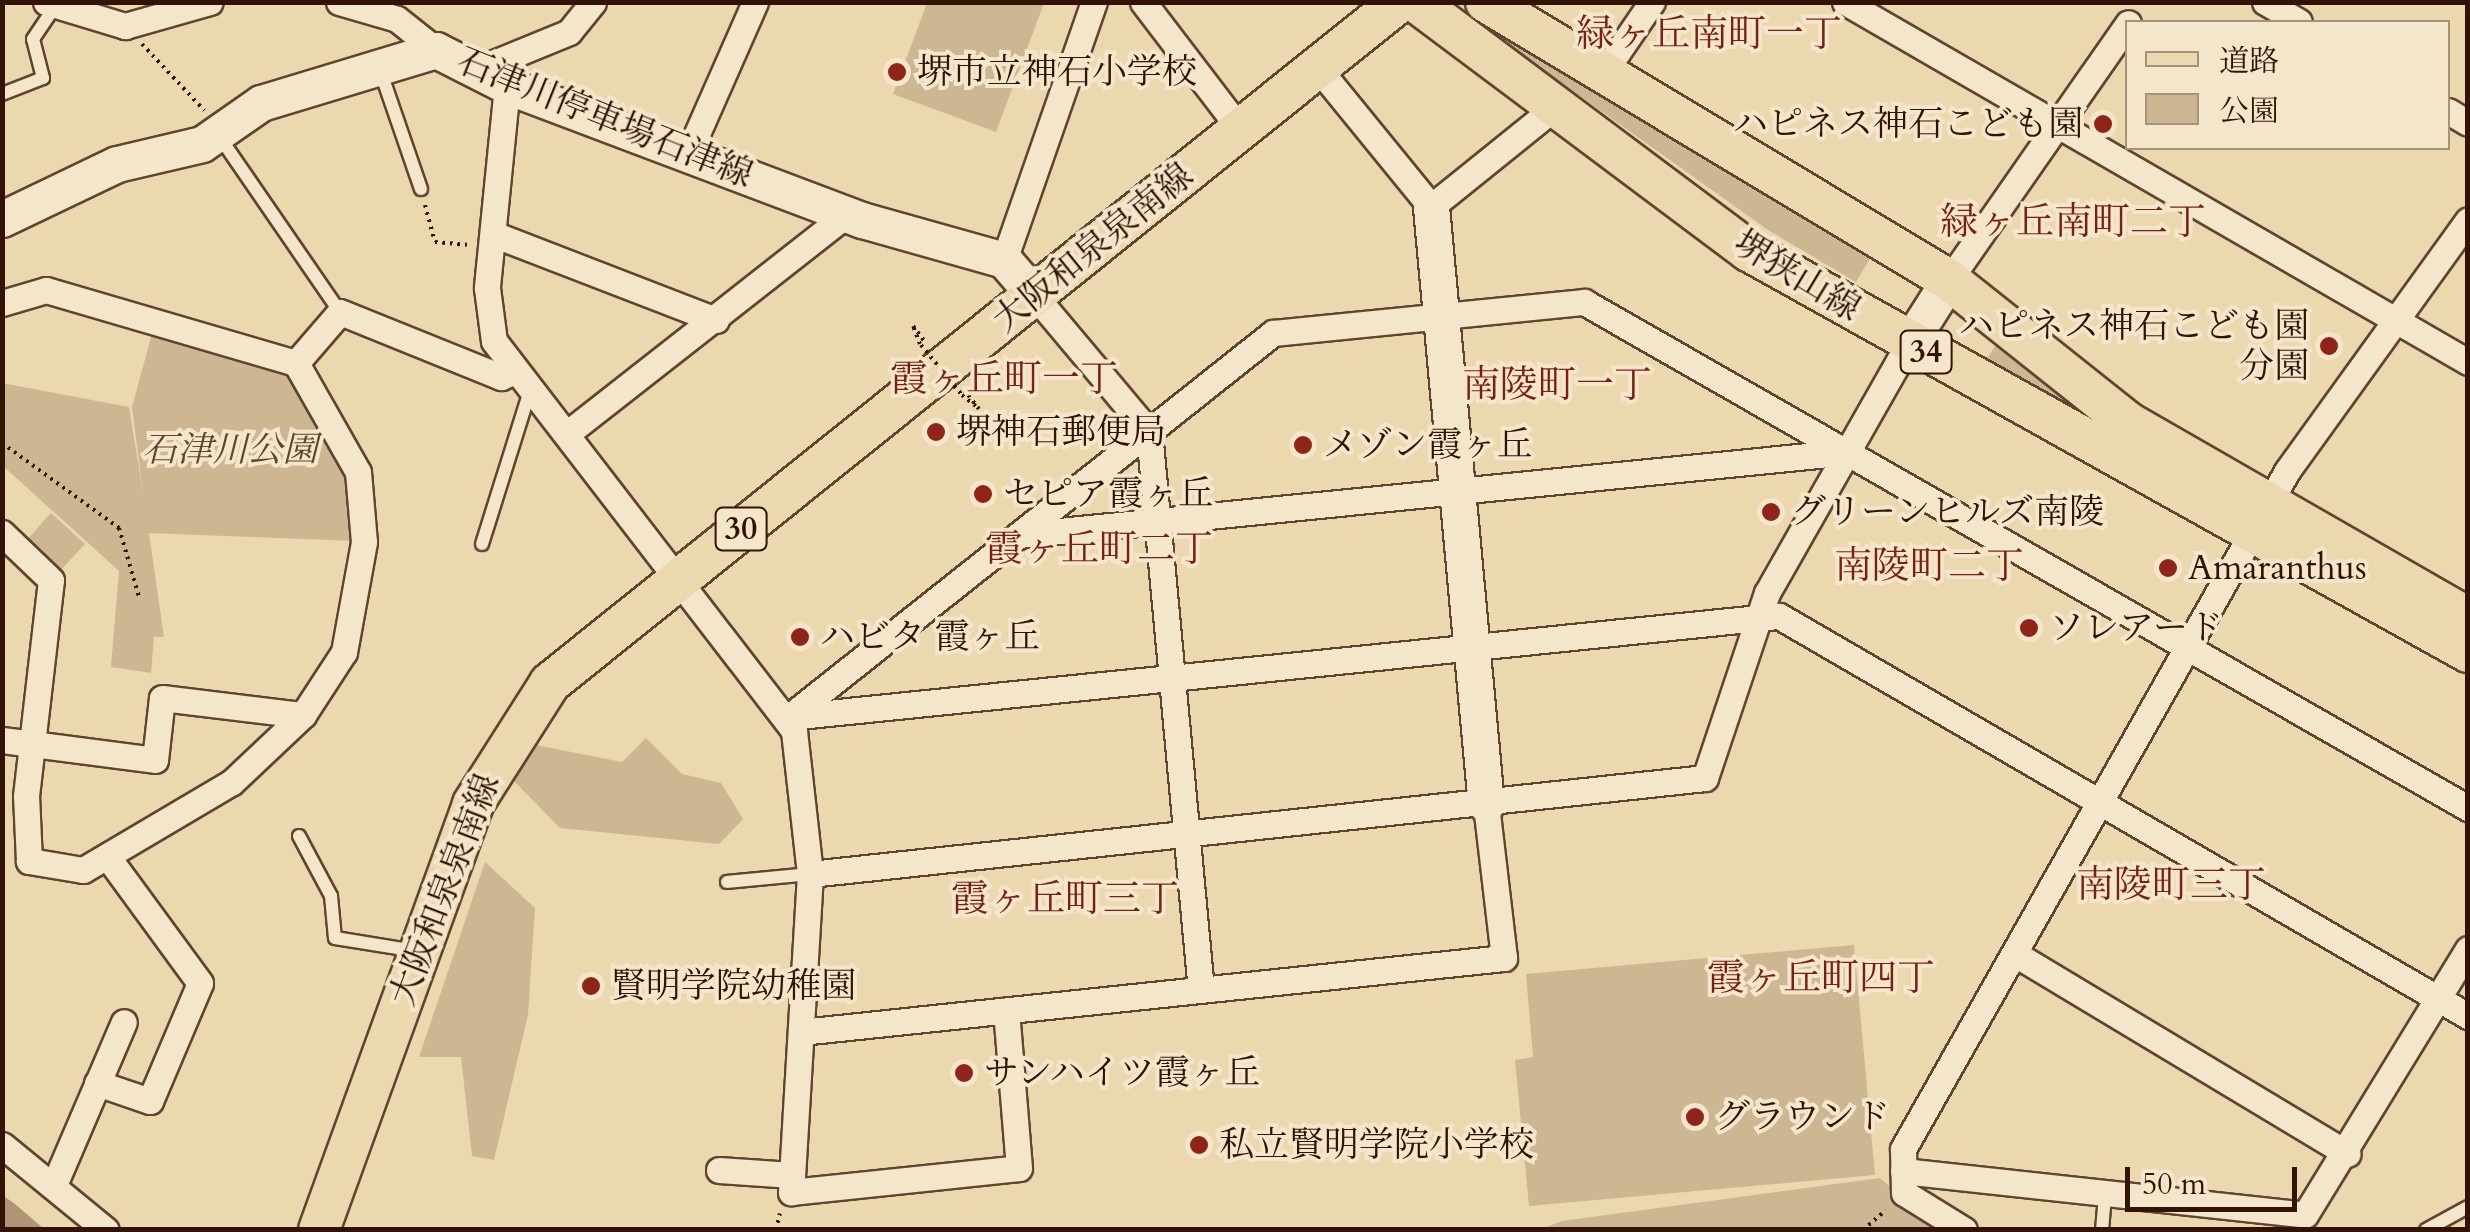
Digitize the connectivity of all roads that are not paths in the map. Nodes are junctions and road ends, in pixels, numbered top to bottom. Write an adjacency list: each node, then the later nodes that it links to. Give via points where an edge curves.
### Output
1 (210, 2): 13 (street, via 125,26)
2 (338, 2): 14 (street)
3 (593, 2): 21 (street, via 569,32)
4 (755, 2): 27 (street)
5 (1094, 2): 34 (street)
6 (1143, 2): 25 (street)
7 (1399, 2): 18 (main road, 大阪和泉泉南線 / 30)
8 (1416, 2): 23 (main road, 堺狭山線 / 34)
9 (1486, 2): 20 (main road, 堺狭山線 / 34)
10 (1652, 2): 20 (street)
11 (1845, 2): 24 (street)
12 (2266, 2): 15 (street)
13 (50, 4): 22 (lane, via 33,39 43,78)
14 (374, 7): 17 (street)
15 (2296, 20)
16 (2125, 27): 24 (street)
17 (436, 50): 19 (main road, 石津川停車場石津線); 21 (main road, 石津川停車場石津線)
18 (1318, 67): 25 (main road, 大阪和泉泉南線 / 30); 29 (street)
19 (379, 68): 26 (main road, 石津川停車場石津線, via 261,103); 28 (lane)
20 (1604, 72): 35 (main road, 堺狭山線 / 34)
21 (493, 78): 27 (main road, 石津川停車場石津線); 33 (street)
22 (2, 94)
23 (1555, 107): 29 (street); 42 (main road, 堺狭山線 / 34, via 1749,251)
24 (2057, 124): 35 (street); 41 (street)
25 (1240, 129): 36 (main road, 大阪和泉泉南線 / 30)
26 (220, 132): 31 (main road, 石津川停車場石津線, via 117,164); 38 (lane)
27 (688, 154): 30 (main road, 石津川停車場石津線)
28 (421, 189)
29 (1430, 206): 39 (main road)
30 (847, 214): 34 (main road, 石津川停車場石津線); 40 (street)
31 (2, 218)
32 (2468, 220): 41 (street)
33 (492, 241): 40 (street); 45 (street, via 486,317)
34 (1004, 260): 36 (main road)
35 (1949, 280): 42 (main road); 50 (main road, 堺狭山線 / 34, via 2129,423)
36 (1034, 296): 47 (street); 55 (main road, 大阪和泉泉南線 / 30)
37 (2, 303): 43 (street, via 46,290)
38 (340, 312): 43 (street); 45 (street)
39 (1440, 316): 47 (street, via 1273,332); 48 (street, via 1584,302); 49 (main road)
40 (716, 320): 46 (street)
41 (2396, 321): 44 (street); 50 (street)
42 (1909, 343): 48 (street); 50 (main road, 堺狭山線 / 34)
43 (296, 362): 62 (street, via 358,472 364,542 344,652)
44 (2468, 362)
45 (523, 380): 46 (street); 54 (lane, via 482,522)
46 (569, 432): 55 (street)
47 (1149, 432): 51 (street); 53 (street)
48 (1848, 452): 49 (street); 56 (street); 59 (street)
49 (1456, 495): 51 (street); 58 (main road)
50 (2262, 516): 57 (main road, 堺狭山線 / 34); 59 (street); 60 (main road, 堺狭山線 / 34)
51 (1157, 525): 53 (street); 61 (street)
52 (2, 533): 65 (street, via 51,580)
53 (1019, 535): 63 (street)
54 (482, 544)
55 (681, 577): 63 (street); 75 (main road, 大阪和泉泉南線 / 30, via 526,710 473,804)
56 (1758, 615): 58 (street); 66 (street, via 1779,616); 67 (street, via 1705,778)
57 (2468, 618)
58 (1471, 645): 61 (street); 67 (main road)
59 (2188, 646): 66 (street); 68 (street)
60 (2468, 652)
61 (1171, 675): 63 (street); 69 (street)
62 (303, 715): 65 (street, via 162,698 155,760); 71 (street, via 232,782)
63 (789, 717): 72 (street)
64 (2, 740): 65 (street)
65 (32, 744): 71 (street, via 29,861 83,870)
66 (2099, 803): 76 (street); 78 (street)
67 (1486, 804): 69 (street); 77 (street, via 1504,958)
68 (2468, 808)
69 (1186, 835): 72 (street); 77 (street)
70 (299, 836): 75 (lane, via 331,896 335,938)
71 (107, 856): 83 (street, via 200,983 150,1101)
72 (810, 874): 73 (lane); 82 (street)
73 (727, 882)
74 (2468, 949): 78 (street)
75 (420, 952): 94 (main road, 大阪和泉泉南線 / 30)
76 (2015, 954): 85 (street); 88 (street, via 1903,1149)
77 (1201, 990): 79 (street)
78 (2438, 999): 80 (street); 85 (street)
79 (1006, 1010): 82 (street); 87 (street, via 1019,1168 792,1192)
80 (2468, 1016)
81 (124, 1022): 83 (street)
82 (801, 1032): 87 (street)
83 (97, 1083): 89 (street)
84 (2, 1145): 89 (street)
85 (2348, 1154): 92 (street)
86 (719, 1170): 87 (street)
87 (792, 1175)
88 (1903, 1182): 90 (street); 95 (street)
89 (54, 1184): 93 (street)
90 (2105, 1192): 92 (street); 96 (lane)
91 (2468, 1207): 97 (lane)
92 (2305, 1222)
93 (106, 1230)
94 (319, 1230)
95 (1964, 1230)
96 (2102, 1230)
97 (2426, 1230)

